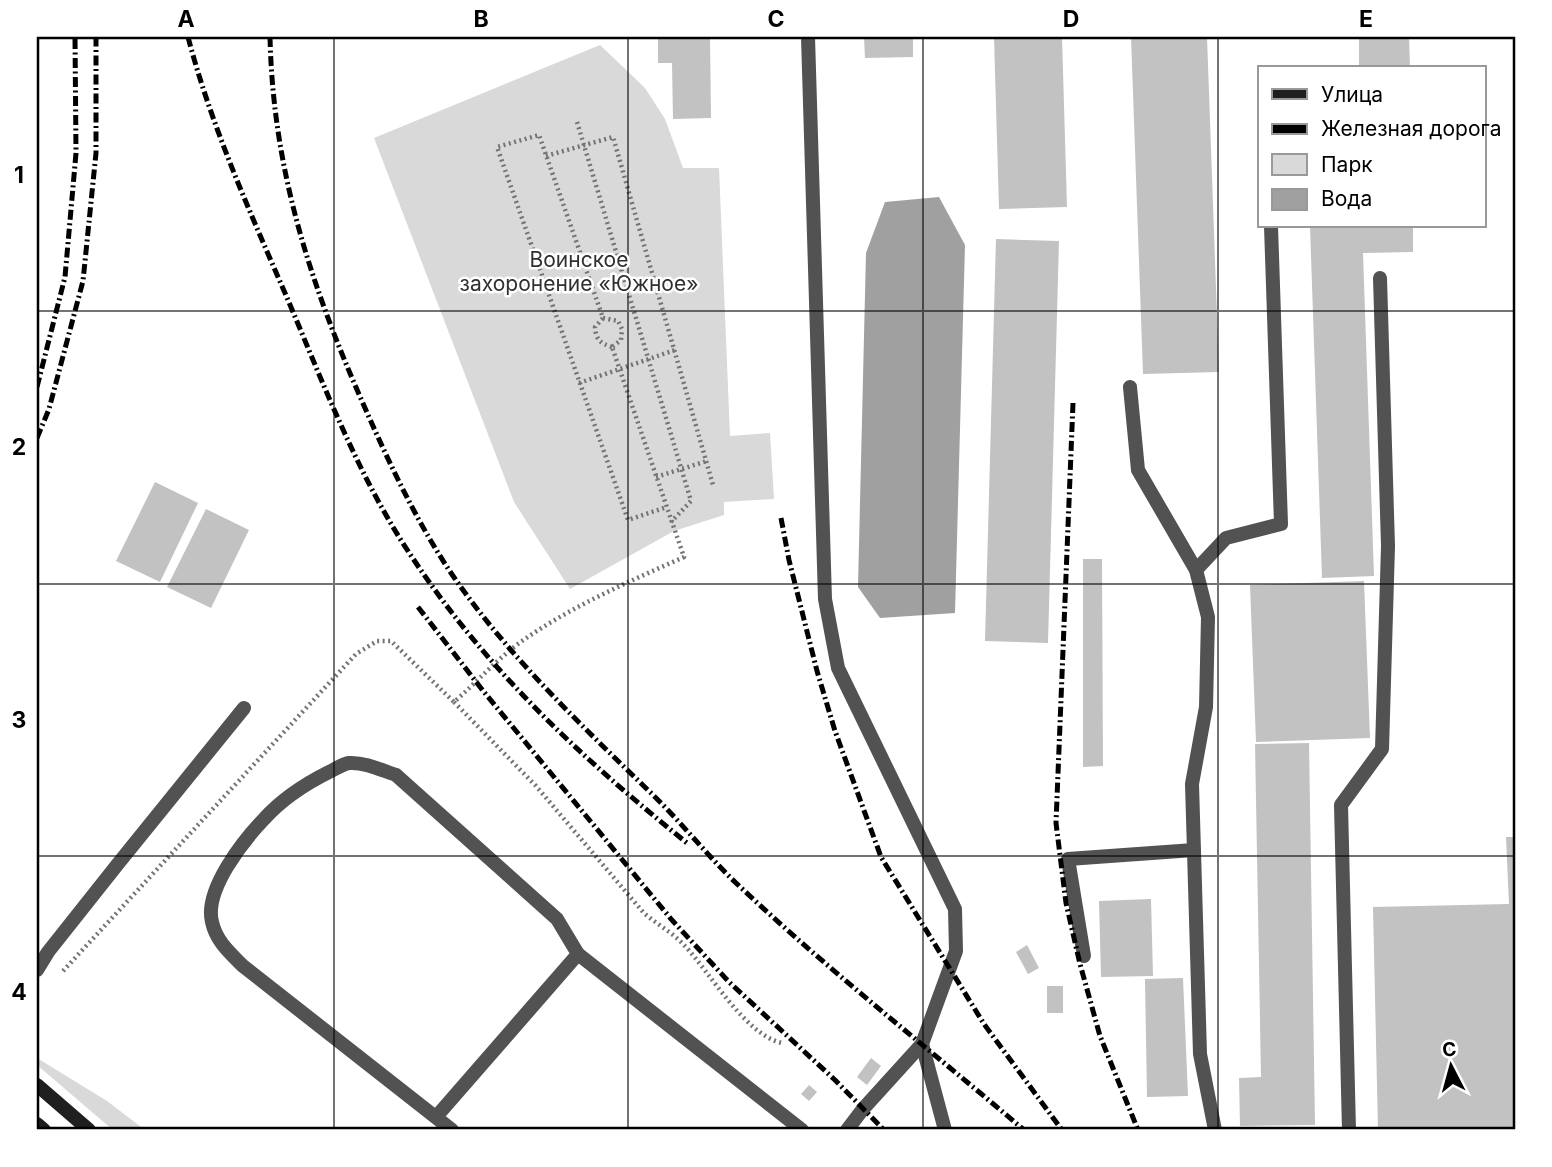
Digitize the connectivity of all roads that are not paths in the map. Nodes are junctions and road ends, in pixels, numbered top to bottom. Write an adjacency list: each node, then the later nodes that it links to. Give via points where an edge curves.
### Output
1 (807, 37): 11 (lane, via 825,599 838,668 955,909 956,951)
2 (1271, 228): 5 (lane, via 1281,524 1226,538)
3 (1380, 278): 22 (lane, via 1388,547 1382,749 1341,805)
4 (1130, 387): 5 (lane, via 1138,470)
5 (1196, 570): 7 (lane, via 1208,617 1206,707 1192,784)
6 (244, 708): 10 (lane)
7 (1194, 850): 9 (lane, via 1068,859); 21 (lane, via 1200,1054)
8 (578, 954): 13 (lane); 13 (lane, via 556,919 396,775 347,763 306,785 264,819 221,876 212,899 211,921 220,942 243,966); 18 (lane)
9 (1084, 956)
10 (37, 970)
11 (922, 1044): 19 (lane); 20 (lane)
12 (37, 1085): 16 (main road)
13 (436, 1117): 17 (lane)
14 (37, 1124): 15 (main road)
15 (44, 1130)
16 (89, 1130)
17 (452, 1130)
18 (802, 1130)
19 (847, 1130)
20 (945, 1130)
21 (1215, 1130)
22 (1349, 1130)

